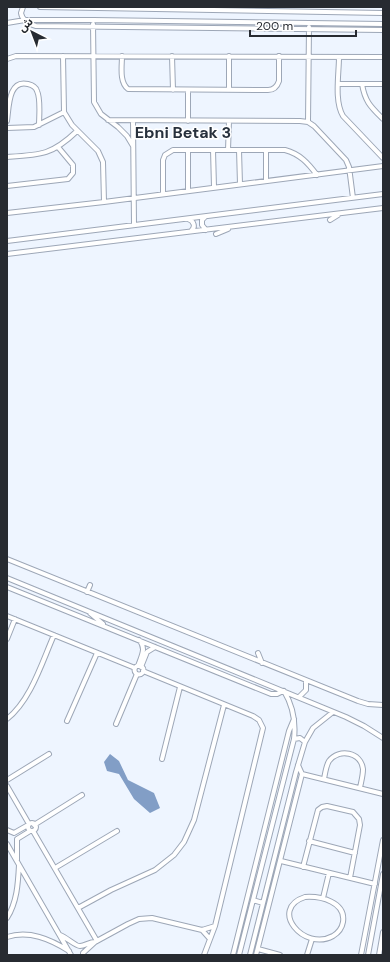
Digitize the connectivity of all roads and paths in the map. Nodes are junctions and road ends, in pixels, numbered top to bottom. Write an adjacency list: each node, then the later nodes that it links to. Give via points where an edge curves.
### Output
1 (23, 7): 4 (street, via 21,13)
2 (40, 7): 3 (street)
3 (383, 13)
4 (25, 20): 5 (street); 6 (street); 9 (street, via 36,26)
5 (93, 20): 7 (street); 9 (street)
6 (7, 23)
7 (310, 23): 8 (street); 10 (street)
8 (383, 24)
9 (93, 26): 10 (street); 13 (street)
10 (310, 29): 11 (street); 18 (street)
11 (383, 30)
12 (63, 56): 13 (street); 21 (street, via 16,56); 28 (street)
13 (93, 56): 14 (street); 29 (street, via 94,102)
14 (122, 56): 15 (street); 25 (street, via 122,81 125,87)
15 (172, 56): 16 (street); 25 (street)
16 (228, 56): 17 (street); 27 (street)
17 (279, 56): 18 (street); 27 (street, via 279,81 274,89)
18 (309, 56): 19 (street); 35 (street)
19 (339, 57): 20 (street); 22 (street)
20 (383, 57)
21 (7, 59)
22 (338, 84): 23 (street); 47 (street, via 338,105 343,116)
23 (362, 84): 24 (street); 30 (street, via 366,102)
24 (383, 84)
25 (173, 90): 26 (street)
26 (188, 90): 27 (street); 33 (street)
27 (229, 90)
28 (64, 112): 36 (street); 38 (street)
29 (108, 120): 32 (street); 39 (street, via 127,136)
30 (383, 120)
31 (7, 121): 36 (street, via 12,92 19,84 26,83 37,91)
32 (133, 121): 33 (street); 39 (street)
33 (188, 121): 34 (street)
34 (229, 121): 35 (street); 43 (street)
35 (308, 122): 49 (street, via 346,160)
36 (39, 125): 37 (street, via 30,128)
37 (7, 128)
38 (77, 130): 40 (street); 60 (street, via 98,151 104,162)
39 (133, 146): 58 (street)
40 (58, 147): 46 (street, via 38,155); 53 (street, via 73,165 73,173 68,179)
41 (188, 150): 42 (street); 55 (street); 56 (street, via 173,150 165,155)
42 (213, 150): 43 (street); 54 (street)
43 (228, 150): 44 (street)
44 (239, 150): 45 (street); 52 (street)
45 (266, 150): 50 (street, via 293,152 307,162); 51 (street)
46 (7, 157)
47 (383, 158)
48 (383, 166): 49 (street)
49 (350, 171): 50 (street); 59 (street)
50 (317, 175): 51 (street)
51 (266, 181): 52 (street)
52 (240, 184): 54 (street)
53 (7, 186)
54 (214, 187): 55 (street)
55 (188, 190): 56 (street)
56 (163, 194): 58 (street)
57 (383, 194): 59 (street)
58 (134, 198): 60 (street); 67 (street)
59 (353, 198): 64 (street)
60 (104, 202): 62 (street)
61 (383, 208): 63 (street)
62 (7, 213)
63 (340, 213): 66 (street); 68 (street)
64 (205, 216): 65 (street); 69 (street, via 202,225)
65 (188, 219): 67 (street); 70 (street, via 194,224)
66 (330, 220)
67 (134, 225): 73 (street)
68 (232, 226): 69 (street); 71 (street)
69 (206, 230): 70 (street)
70 (190, 232): 72 (street)
71 (216, 234)
72 (121, 240): 74 (street); 75 (street)
73 (7, 241)
74 (121, 246)
75 (7, 254)
76 (7, 560): 80 (street)
77 (7, 578): 81 (street)
78 (90, 586): 80 (street)
79 (7, 587): 84 (street)
80 (88, 592): 93 (street)
81 (88, 611): 84 (street); 91 (street)
82 (7, 616): 83 (street)
83 (16, 619): 85 (street); 86 (street)
84 (107, 628): 87 (street)
85 (54, 635): 90 (street); 103 (street, via 29,692 17,710)
86 (7, 639)
87 (139, 640): 88 (street); 94 (street, via 144,650)
88 (156, 647): 89 (street); 94 (street, via 148,652)
89 (166, 651): 91 (street); 98 (street, via 271,694)
90 (97, 653): 94 (street); 105 (street)
91 (190, 653): 98 (street)
92 (258, 653): 93 (street)
93 (262, 663): 96 (street)
94 (139, 668): 95 (street, via 135,671); 95 (street, via 140,674); 97 (street)
95 (137, 674): 106 (street)
96 (306, 681): 99 (street, via 306,690); 101 (street, via 358,701)
97 (180, 687): 100 (street); 111 (street)
98 (284, 691): 99 (street); 104 (street)
99 (299, 697): 102 (street)
100 (224, 705): 146 (street, via 194,820 184,842 174,855 155,870); 148 (street, via 256,718 262,724 263,733)
101 (383, 705)
102 (333, 712): 107 (street, via 360,723); 109 (street, via 313,728)
103 (7, 719)
104 (295, 719): 108 (street); 165 (street, via 289,731)
105 (67, 722)
106 (116, 724)
107 (383, 738)
108 (294, 739): 109 (street, via 300,738); 141 (street)
109 (305, 742): 112 (street)
110 (49, 754): 115 (street)
111 (162, 759)
112 (298, 765): 113 (street); 137 (street)
113 (302, 774): 114 (street); 131 (street)
114 (324, 779): 117 (street); 117 (street, via 330,760 336,755 348,753 355,756 361,765 363,773)
115 (7, 780)
116 (7, 786): 121 (street)
117 (360, 788): 118 (street)
118 (383, 794)
119 (82, 795): 120 (street)
120 (34, 824): 121 (street); 123 (street, via 36,827)
121 (29, 825): 123 (street, via 28,828); 125 (street)
122 (7, 830): 125 (street)
123 (32, 831): 126 (street); 134 (street)
124 (117, 831): 134 (street)
125 (14, 833): 126 (street)
126 (17, 839): 132 (street)
127 (383, 840): 140 (street)
128 (309, 841): 130 (street); 130 (street, via 319,808 326,806 353,812 360,822); 133 (street)
129 (7, 844): 132 (street)
130 (355, 853): 139 (street)
131 (281, 861): 133 (street); 138 (street)
132 (18, 862): 147 (street, via 16,895); 153 (street)
133 (303, 867): 135 (street)
134 (55, 868): 146 (street)
135 (329, 873): 139 (street); 143 (street)
136 (383, 874): 159 (street)
137 (270, 876): 138 (street); 142 (street)
138 (276, 877): 151 (street)
139 (350, 878): 140 (street)
140 (375, 884): 158 (street)
141 (255, 892): 142 (street); 144 (street)
142 (266, 894): 145 (street)
143 (323, 898): 155 (street, via 340,908 342,926 330,938); 155 (street, via 300,898 290,910 290,921 293,926 301,934)
144 (253, 900): 145 (street); 166 (street)
145 (263, 903): 150 (street)
146 (78, 908): 157 (street)
147 (7, 918)
148 (215, 926): 149 (street); 156 (street)
149 (202, 930): 156 (street); 157 (street, via 146,918 133,921)
150 (257, 930): 151 (street); 167 (street)
151 (263, 931): 162 (street)
152 (383, 932): 172 (street)
153 (60, 935): 160 (street); 161 (street)
154 (7, 937): 161 (street, via 16,934 38,936)
155 (312, 938): 169 (street)
156 (210, 940): 164 (street)
157 (96, 942): 160 (street); 163 (street)
158 (364, 943): 159 (street); 170 (street)
159 (370, 944): 171 (street)
160 (80, 946): 163 (street)
161 (70, 953)
162 (258, 953): 168 (street)
163 (83, 954)
164 (204, 955)
165 (233, 955)
166 (239, 955)
167 (250, 955)
168 (280, 955)
169 (307, 955)
170 (361, 955)
171 (368, 955)
172 (379, 955)

